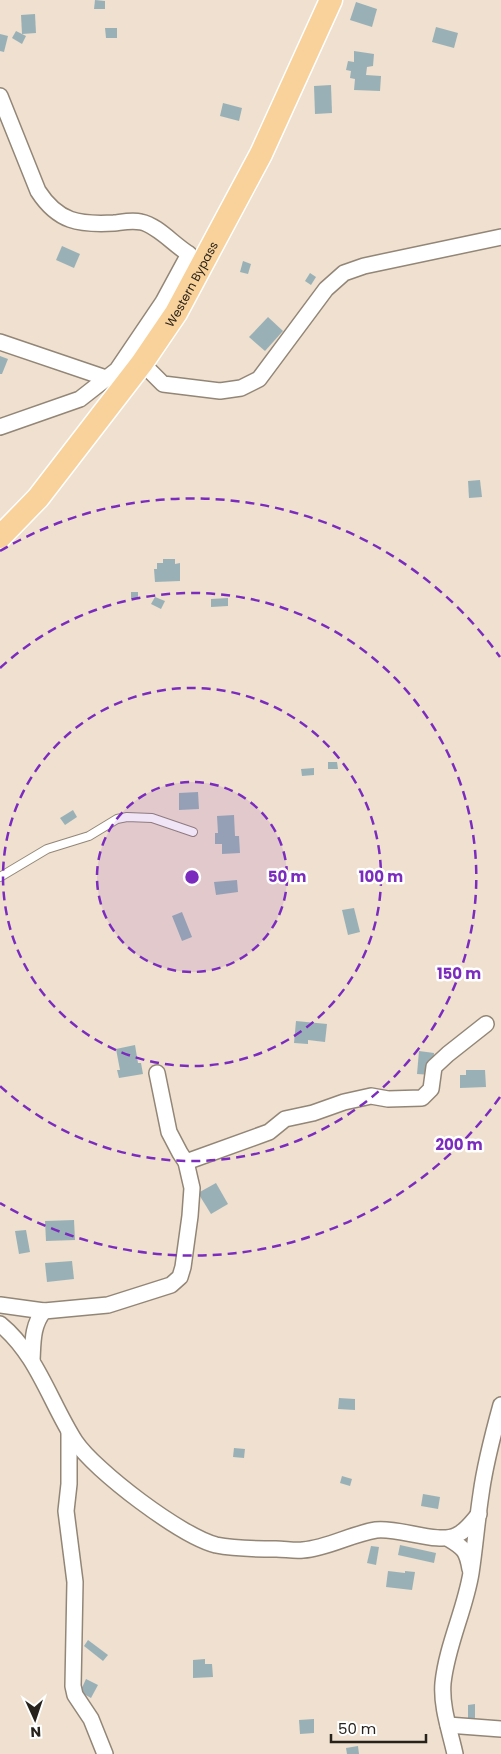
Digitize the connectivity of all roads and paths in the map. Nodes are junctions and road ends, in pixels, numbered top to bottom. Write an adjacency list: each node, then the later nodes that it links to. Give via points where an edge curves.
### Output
1 (331, 0): 5 (main road, Western Bypass, via 261,154 176,313)
2 (0, 96): 6 (street, via 38,191 47,204 72,221 88,224 142,222 189,254 163,302 117,370)
3 (501, 237): 5 (street, via 344,273 305,315 259,379 241,388 220,391 163,384)
4 (0, 342): 6 (street)
5 (142, 363): 8 (main road, Western Bypass, via 38,498)
6 (106, 378): 7 (street, via 80,399)
7 (0, 427)
8 (0, 537)
9 (193, 832): 10 (lane, via 152,818 118,819 89,836 47,849)
10 (0, 877)
11 (486, 1024): 13 (street, via 434,1068 431,1089 422,1098 371,1096 344,1102 285,1119 269,1132)
12 (157, 1073): 13 (street, via 169,1132)
13 (186, 1162): 15 (street, via 192,1188 180,1277 171,1285 108,1305)
14 (0, 1305): 15 (street)
15 (44, 1311): 17 (street, via 34,1332)
16 (0, 1324): 17 (street)
17 (32, 1360): 19 (street)
18 (501, 1405): 20 (street)
19 (69, 1430): 21 (street, via 87,1457 126,1491 194,1537 215,1544 303,1550 375,1530); 25 (street, via 66,1511 76,1582 73,1686)
20 (478, 1514): 21 (street, via 459,1535); 22 (street)
21 (449, 1539): 22 (street, via 468,1555)
22 (471, 1573): 23 (street, via 443,1684)
23 (448, 1725): 24 (street); 26 (street)
24 (501, 1729)
25 (105, 1754)
26 (455, 1754)

